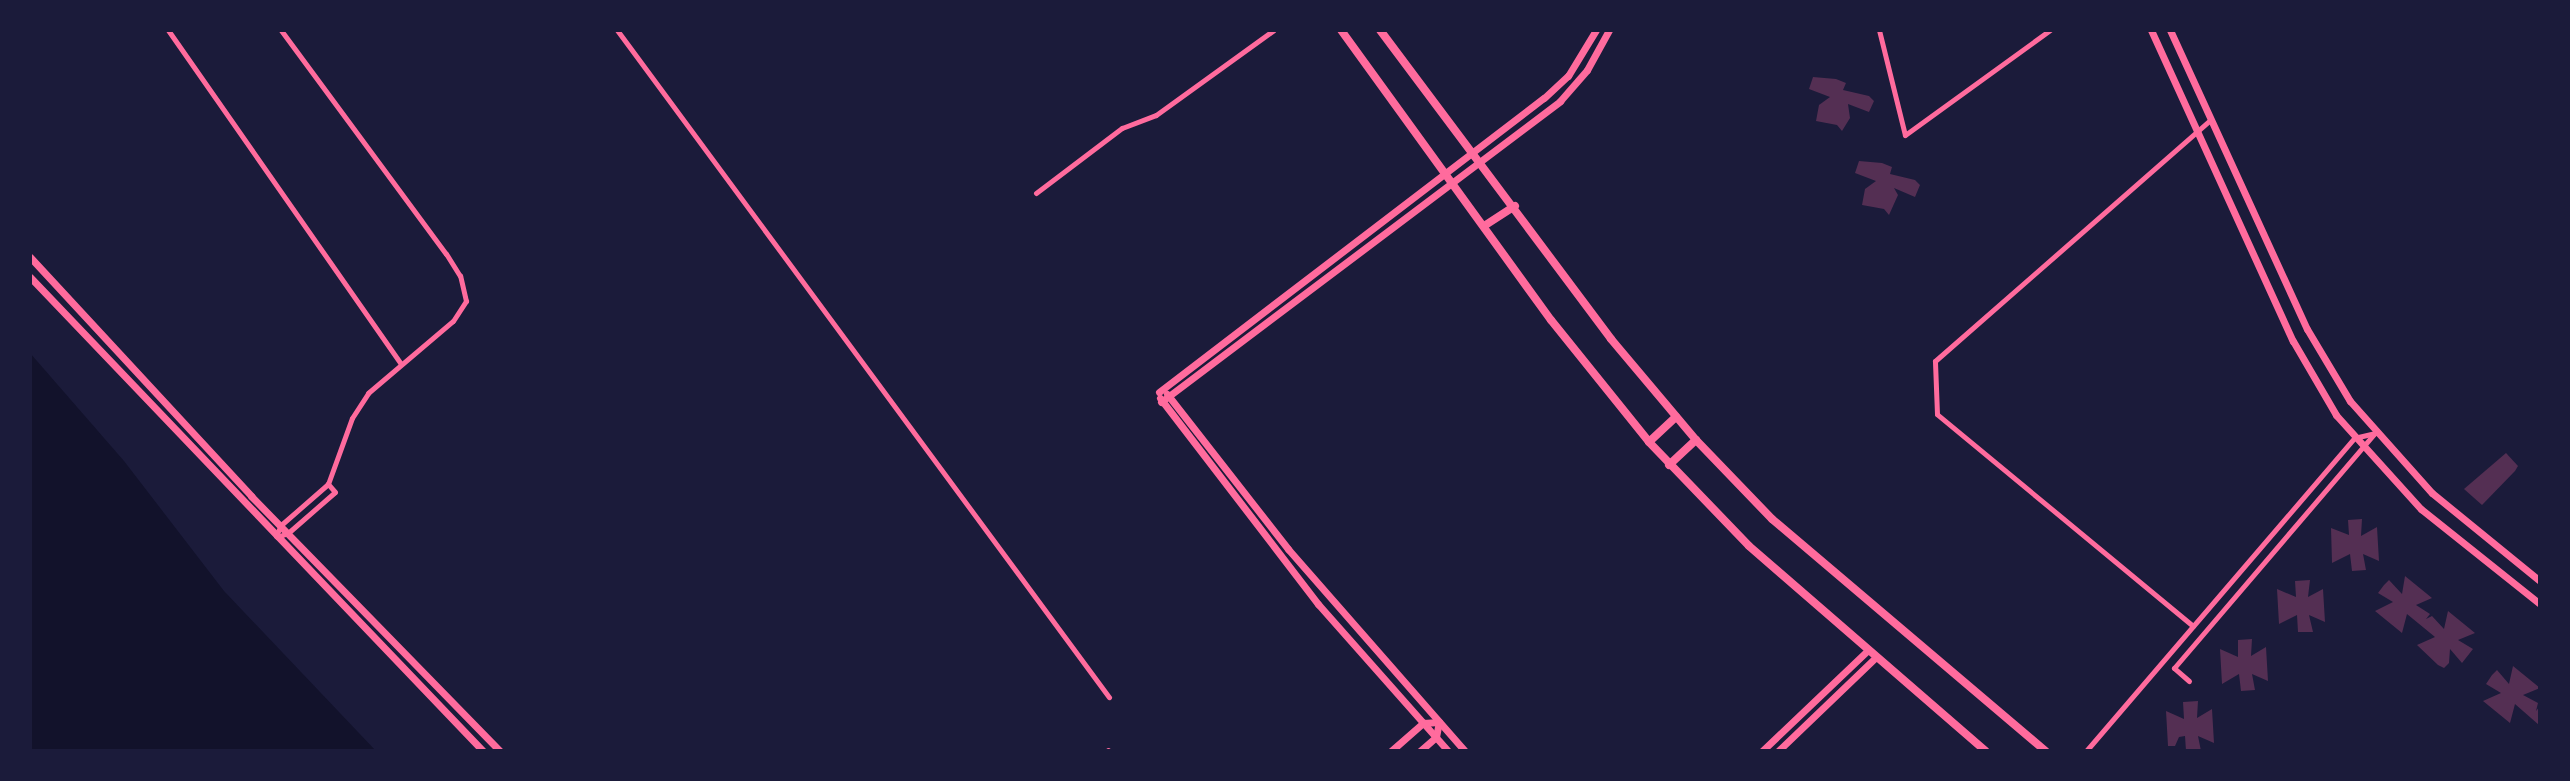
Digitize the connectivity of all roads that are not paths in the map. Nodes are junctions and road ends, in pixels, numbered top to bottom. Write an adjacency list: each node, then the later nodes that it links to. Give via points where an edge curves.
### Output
1 (168, 30): 24 (street)
2 (281, 30): 24 (street, via 460,276 463,311)
3 (617, 30): 45 (street)
4 (1274, 30): 19 (street, via 1156,115 1122,128)
5 (1341, 30): 17 (main road)
6 (1380, 30): 15 (main road)
7 (1596, 30): 15 (main road, via 1568,76)
8 (1609, 30): 16 (main road, via 1576,85)
9 (1879, 30): 10 (street, via 1905,135)
10 (2050, 30)
11 (2151, 30): 14 (main road)
12 (2170, 30): 13 (main road)
13 (2209, 121): 14 (street); 29 (main road, via 2307,329)
14 (2195, 133): 30 (main road, via 2293,341); 41 (street, via 1935,361 1937,414)
15 (1474, 151): 16 (main road); 17 (main road)
16 (1482, 160): 18 (main road); 20 (main road)
17 (1447, 172): 18 (main road); 25 (main road)
18 (1453, 181): 21 (main road); 26 (main road)
19 (1036, 193)
20 (1515, 206): 21 (main road); 28 (main road, via 1594,317)
21 (1484, 226): 32 (main road, via 1584,364)
22 (30, 257): 36 (main road)
23 (30, 277): 38 (main road)
24 (401, 364): 35 (street, via 360,403)
25 (1159, 392): 26 (main road); 27 (main road)
26 (1170, 395): 27 (main road); 46 (main road, via 1288,549)
27 (1161, 402): 47 (main road, via 1318,604)
28 (1676, 417): 31 (main road); 32 (main road)
29 (2375, 433): 30 (street); 33 (street); 39 (main road, via 2432,493)
30 (2354, 438): 33 (main road); 41 (street)
31 (1696, 440): 34 (main road); 58 (main road, via 1792,537)
32 (1649, 442): 34 (main road)
33 (2362, 448): 40 (main road, via 2421,509); 44 (street, via 2174,668)
34 (1669, 465): 42 (main road, via 1749,546)
35 (328, 484): 36 (street); 37 (street, via 335,492)
36 (281, 525): 37 (main road); 38 (street)
37 (288, 533): 38 (street); 50 (main road)
38 (276, 537): 49 (main road)
39 (2540, 581)
40 (2540, 604)
41 (2193, 626): 59 (street)
42 (1867, 651): 43 (main road); 55 (main road)
43 (1875, 658): 56 (main road); 57 (main road)
44 (2189, 681)
45 (1109, 697)
46 (1439, 722): 47 (main road); 48 (main road); 54 (main road)
47 (1423, 723): 48 (main road); 51 (main road)
48 (1436, 737): 52 (main road); 53 (main road)
49 (483, 751)
50 (500, 751)
51 (1391, 751)
52 (1420, 751)
53 (1448, 751)
54 (1465, 751)
55 (1762, 751)
56 (1778, 751)
57 (1986, 751)
58 (2046, 751)
59 (2086, 751)

